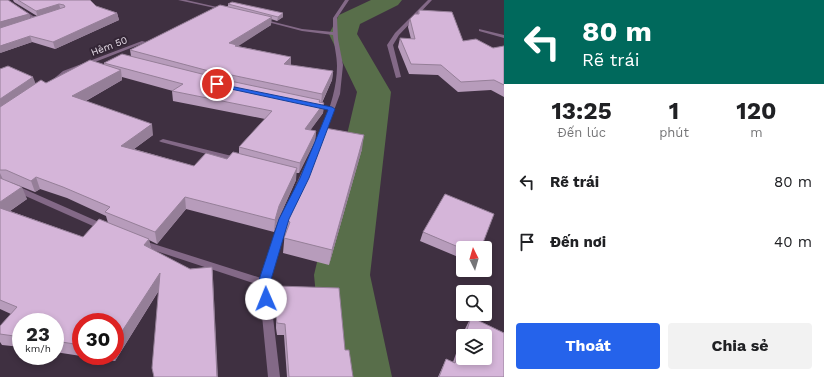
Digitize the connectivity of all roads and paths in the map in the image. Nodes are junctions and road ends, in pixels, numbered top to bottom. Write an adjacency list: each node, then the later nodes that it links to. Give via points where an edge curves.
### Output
1 (5, 0): 8 (street)
2 (180, 0): 5 (street)
3 (347, 0): 11 (street, via 335,18)
4 (430, 0): 16 (street, via 397,34 390,45)
5 (230, 11)
6 (45, 19): 8 (street)
7 (259, 19): 11 (street, via 302,30)
8 (39, 21): 9 (street)
9 (32, 23)
10 (481, 30): 12 (street)
11 (336, 34): 23 (street, via 340,65 337,94 328,108 300,177)
12 (504, 37)
13 (144, 42): 14 (street, Hẻm 50)
14 (109, 56): 15 (street); 17 (street, Hẻm 50, via 66,72)
15 (116, 58)
16 (398, 77)
17 (47, 85)
18 (163, 141): 19 (street)
19 (245, 162)
20 (7, 185): 21 (street)
21 (116, 233)
22 (130, 239): 23 (street)
23 (264, 283): 24 (street)
24 (274, 377)

